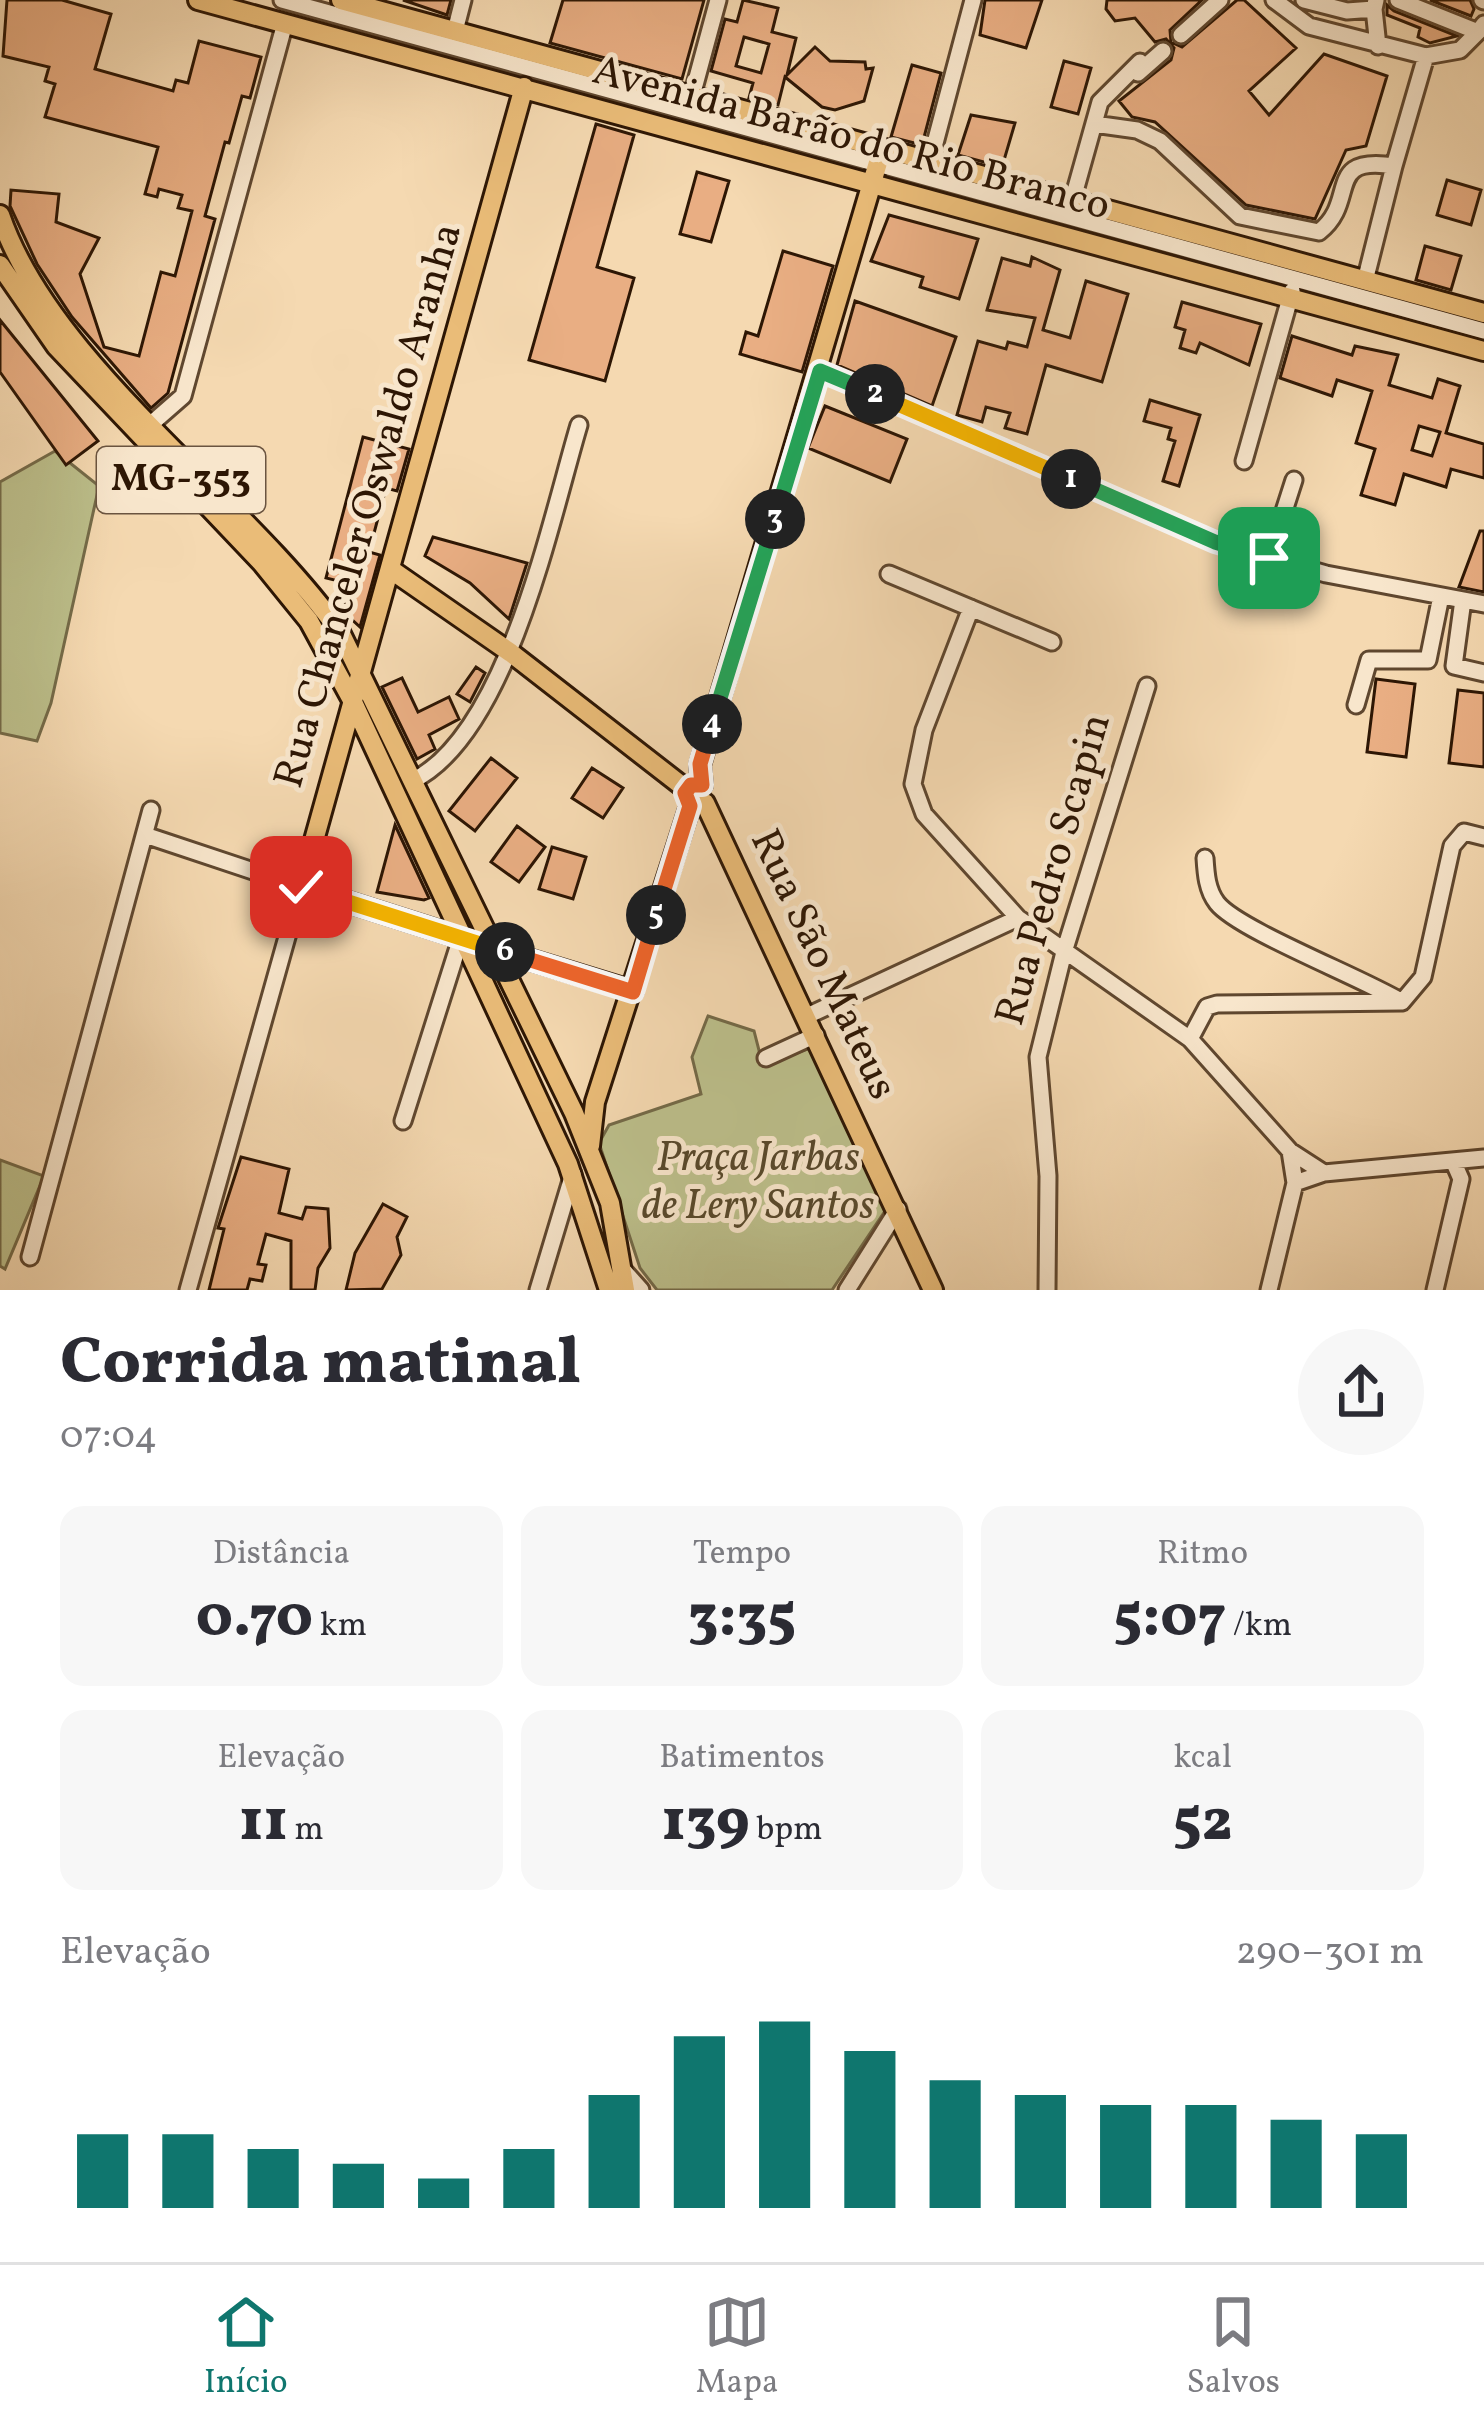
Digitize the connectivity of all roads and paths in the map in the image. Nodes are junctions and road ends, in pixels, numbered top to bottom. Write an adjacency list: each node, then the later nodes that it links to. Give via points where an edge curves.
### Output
1 (197, 0): 13 (main road, Avenida Barão do Rio Branco)
2 (282, 0): 12 (street, Avenida Barão do Rio Branco)
3 (341, 0): 12 (main road, Avenida Barão do Rio Branco)
4 (463, 0): 15 (street)
5 (718, 0): 24 (street)
6 (974, 0): 26 (street)
7 (1220, 0): 16 (street)
8 (1274, 0): 17 (street, via 1309,26)
9 (1304, 0): 11 (street, via 1347,11)
10 (1398, 0): 14 (street)
11 (1375, 4): 17 (street)
12 (375, 11): 15 (main road, Avenida Barão do Rio Branco); 18 (street); 22 (street, Avenida Barão do Rio Branco)
13 (285, 23): 18 (main road, Avenida Barão do Rio Branco); 40 (street, via 183,396)
14 (1481, 28): 20 (street, via 1460,50)
15 (455, 31): 24 (main road, Avenida Barão do Rio Branco)
16 (1181, 35)
17 (1378, 46): 20 (street)
18 (377, 47): 23 (main road, Avenida Barão do Rio Branco)
19 (1163, 51): 25 (street)
20 (1426, 56): 28 (street)
21 (1140, 62): 25 (street, via 1105,94)
22 (513, 65): 23 (street); 24 (street, Avenida Barão do Rio Branco)
23 (524, 87): 27 (main road, Avenida Barão do Rio Branco); 45 (main road, Rua Chanceler Oswaldo Aranha)
24 (690, 105): 27 (main road, Avenida Barão do Rio Branco)
25 (1094, 124): 28 (street, via 1160,141 1240,216 1312,234 1328,225 1352,167); 29 (street)
26 (930, 162): 27 (main road, Avenida Barão do Rio Branco); 29 (main road, Avenida Barão do Rio Branco)
27 (878, 166): 29 (street, Avenida Barão do Rio Branco); 34 (main road, Avenida Barão do Rio Branco); 39 (main road)
28 (1394, 166): 33 (street)
29 (1070, 209): 33 (main road, Avenida Barão do Rio Branco); 34 (street, Avenida Barão do Rio Branco)
30 (0, 215): 35 (main road, MG-353)
31 (0, 237): 35 (main road, via 28,286)
32 (0, 265): 56 (main road, MG-353, via 56,346 284,588)
33 (1365, 280): 36 (main road, Avenida Barão do Rio Branco)
34 (1292, 290): 37 (street, Avenida Barão do Rio Branco); 38 (main road, Avenida Barão do Rio Branco); 42 (street)
35 (43, 296): 40 (main road, MG-353)
36 (1484, 313)
37 (1484, 332)
38 (1484, 351)
39 (820, 371): 44 (street); 58 (main road)
40 (151, 424): 53 (main road, MG-353, via 305,583)
41 (579, 425): 52 (street)
42 (1244, 461)
43 (1294, 480): 44 (street)
44 (1269, 558): 47 (street)
45 (390, 569): 52 (main road, Rua São Mateus); 53 (main road, Rua Chanceler Oswaldo Aranha)
46 (889, 574): 50 (street)
47 (1441, 596): 48 (street); 57 (street, via 1428,660 1369,660)
48 (1462, 600): 49 (street); 54 (street, via 1454,666)
49 (1484, 604)
50 (971, 608): 51 (street); 67 (street, via 924,730 913,784 924,814)
51 (1052, 642)
52 (511, 653): 59 (main road, Rua São Mateus); 60 (street, via 457,743)
53 (361, 673): 56 (main road, Rua Chanceler Oswaldo Aranha); 60 (main road, MG-353)
54 (1484, 673)
55 (1147, 686): 70 (street, Rua Pedro Scapin)
56 (352, 701): 66 (main road, Rua Chanceler Oswaldo Aranha); 68 (main road, MG-353)
57 (1356, 705)
58 (700, 764): 59 (main road, via 685,776); 61 (main road)
59 (671, 774): 61 (main road, Rua São Mateus)
60 (412, 781): 69 (main road, MG-353)
61 (696, 796): 73 (main road); 75 (main road, Rua São Mateus)
62 (151, 810): 64 (street)
63 (1480, 834): 74 (street, via 1464,832 1451,846 1423,977)
64 (145, 836): 66 (street); 89 (street)
65 (1205, 858): 74 (street, via 1218,905)
66 (301, 887): 68 (main road); 91 (street, Rua Chanceler Oswaldo Aranha)
67 (1018, 918): 70 (street); 75 (street)
68 (461, 938): 69 (main road); 71 (main road, MG-353); 72 (street)
69 (495, 949): 71 (main road); 73 (main road); 79 (main road, MG-353)
70 (1064, 952): 76 (street); 97 (street, Rua Pedro Scapin, via 1038,1057)
71 (478, 970): 72 (street); 86 (main road, MG-353)
72 (446, 976): 80 (street)
73 (633, 992): 78 (main road)
74 (1402, 1002): 76 (street, via 1216,1004)
75 (812, 1026): 77 (street); 88 (main road, Rua São Mateus)
76 (1190, 1039): 82 (street)
77 (766, 1058)
78 (595, 1102): 79 (street); 81 (main road)
79 (574, 1113): 81 (main road, MG-353)
80 (403, 1121)
81 (590, 1150): 90 (main road, MG-353)
82 (1290, 1151): 85 (street); 87 (street)
83 (1484, 1159): 84 (street)
84 (1454, 1162): 85 (street); 99 (street, via 1461,1179)
85 (1324, 1173): 87 (street)
86 (573, 1174): 92 (street); 93 (main road, MG-353)
87 (1294, 1183): 98 (street)
88 (898, 1209): 95 (street); 96 (main road, Rua São Mateus)
89 (30, 1257)
90 (625, 1281): 94 (street)
91 (188, 1290)
92 (538, 1290)
93 (610, 1290)
94 (641, 1290)
95 (848, 1290)
96 (933, 1290)
97 (1047, 1290)
98 (1269, 1290)
99 (1435, 1290)

